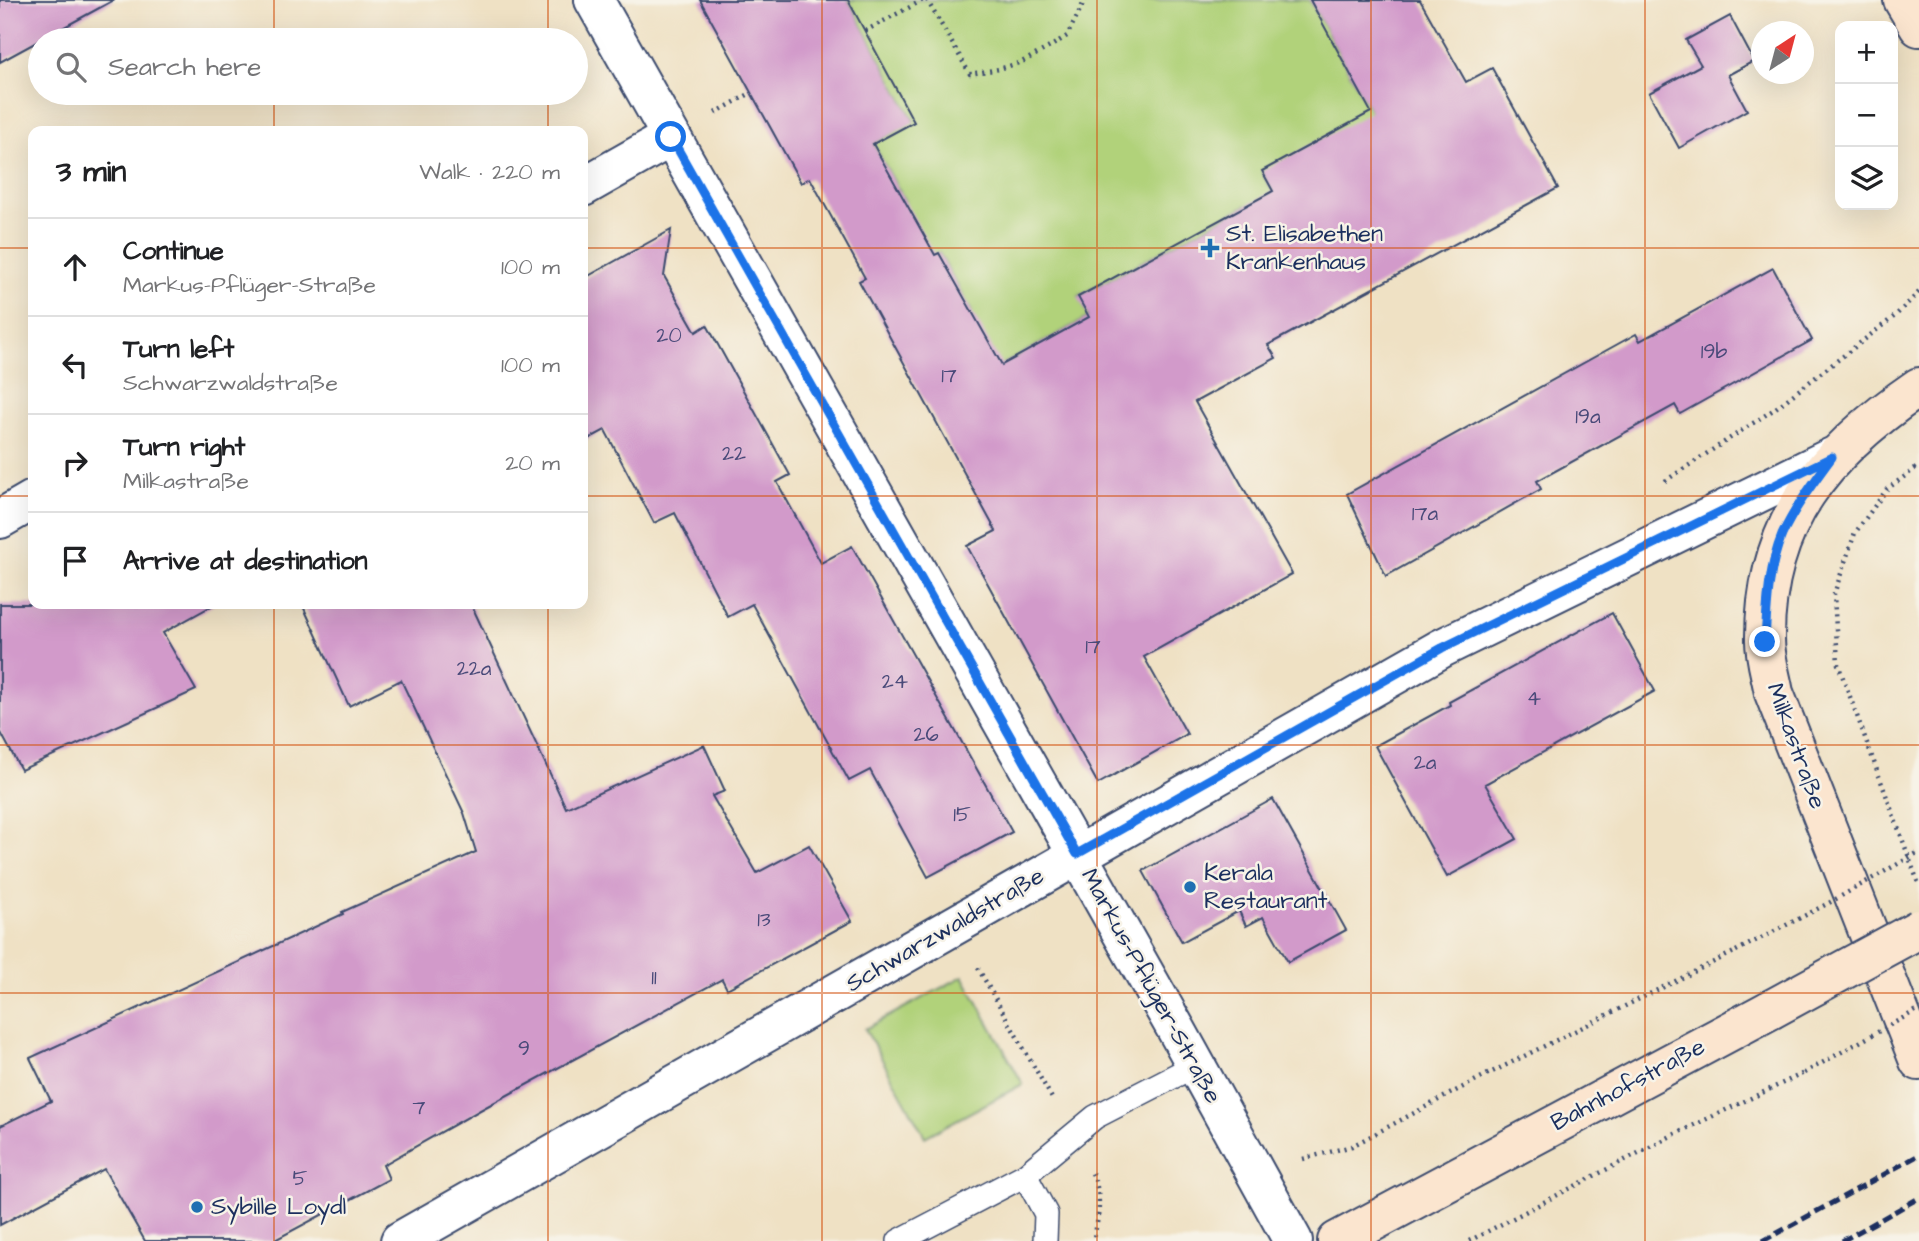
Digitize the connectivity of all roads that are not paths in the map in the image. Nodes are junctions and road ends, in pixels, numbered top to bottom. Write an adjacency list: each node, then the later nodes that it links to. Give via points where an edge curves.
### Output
1 (594, 0): 4 (street, Markus-Pflüger-Straße)
2 (1903, 0): 3 (main road)
3 (1919, 27)
4 (671, 137): 5 (street); 10 (street, Markus-Pflüger-Straße)
5 (588, 184)
6 (1919, 387): 7 (main road, Milkastraße)
7 (1832, 457): 10 (street, Schwarzwaldstraße, via 1442,648); 12 (main road, Milkastraße, via 1782,536 1769,584 1765,642 1774,693)
8 (28, 503): 9 (street)
9 (0, 519)
10 (1077, 854): 13 (street, Markus-Pflüger-Straße); 15 (street, Schwarzwaldstraße)
11 (1919, 929): 19 (main road, Bahnhofstraße, bridge)
12 (1919, 1060)
13 (1196, 1065): 14 (lane, via 1095,1117); 18 (street, Markus-Pflüger-Straße)
14 (1025, 1175): 16 (lane); 17 (lane, via 1046,1214)
15 (400, 1241)
16 (899, 1241)
17 (1045, 1241)
18 (1293, 1241)
19 (1337, 1241)

